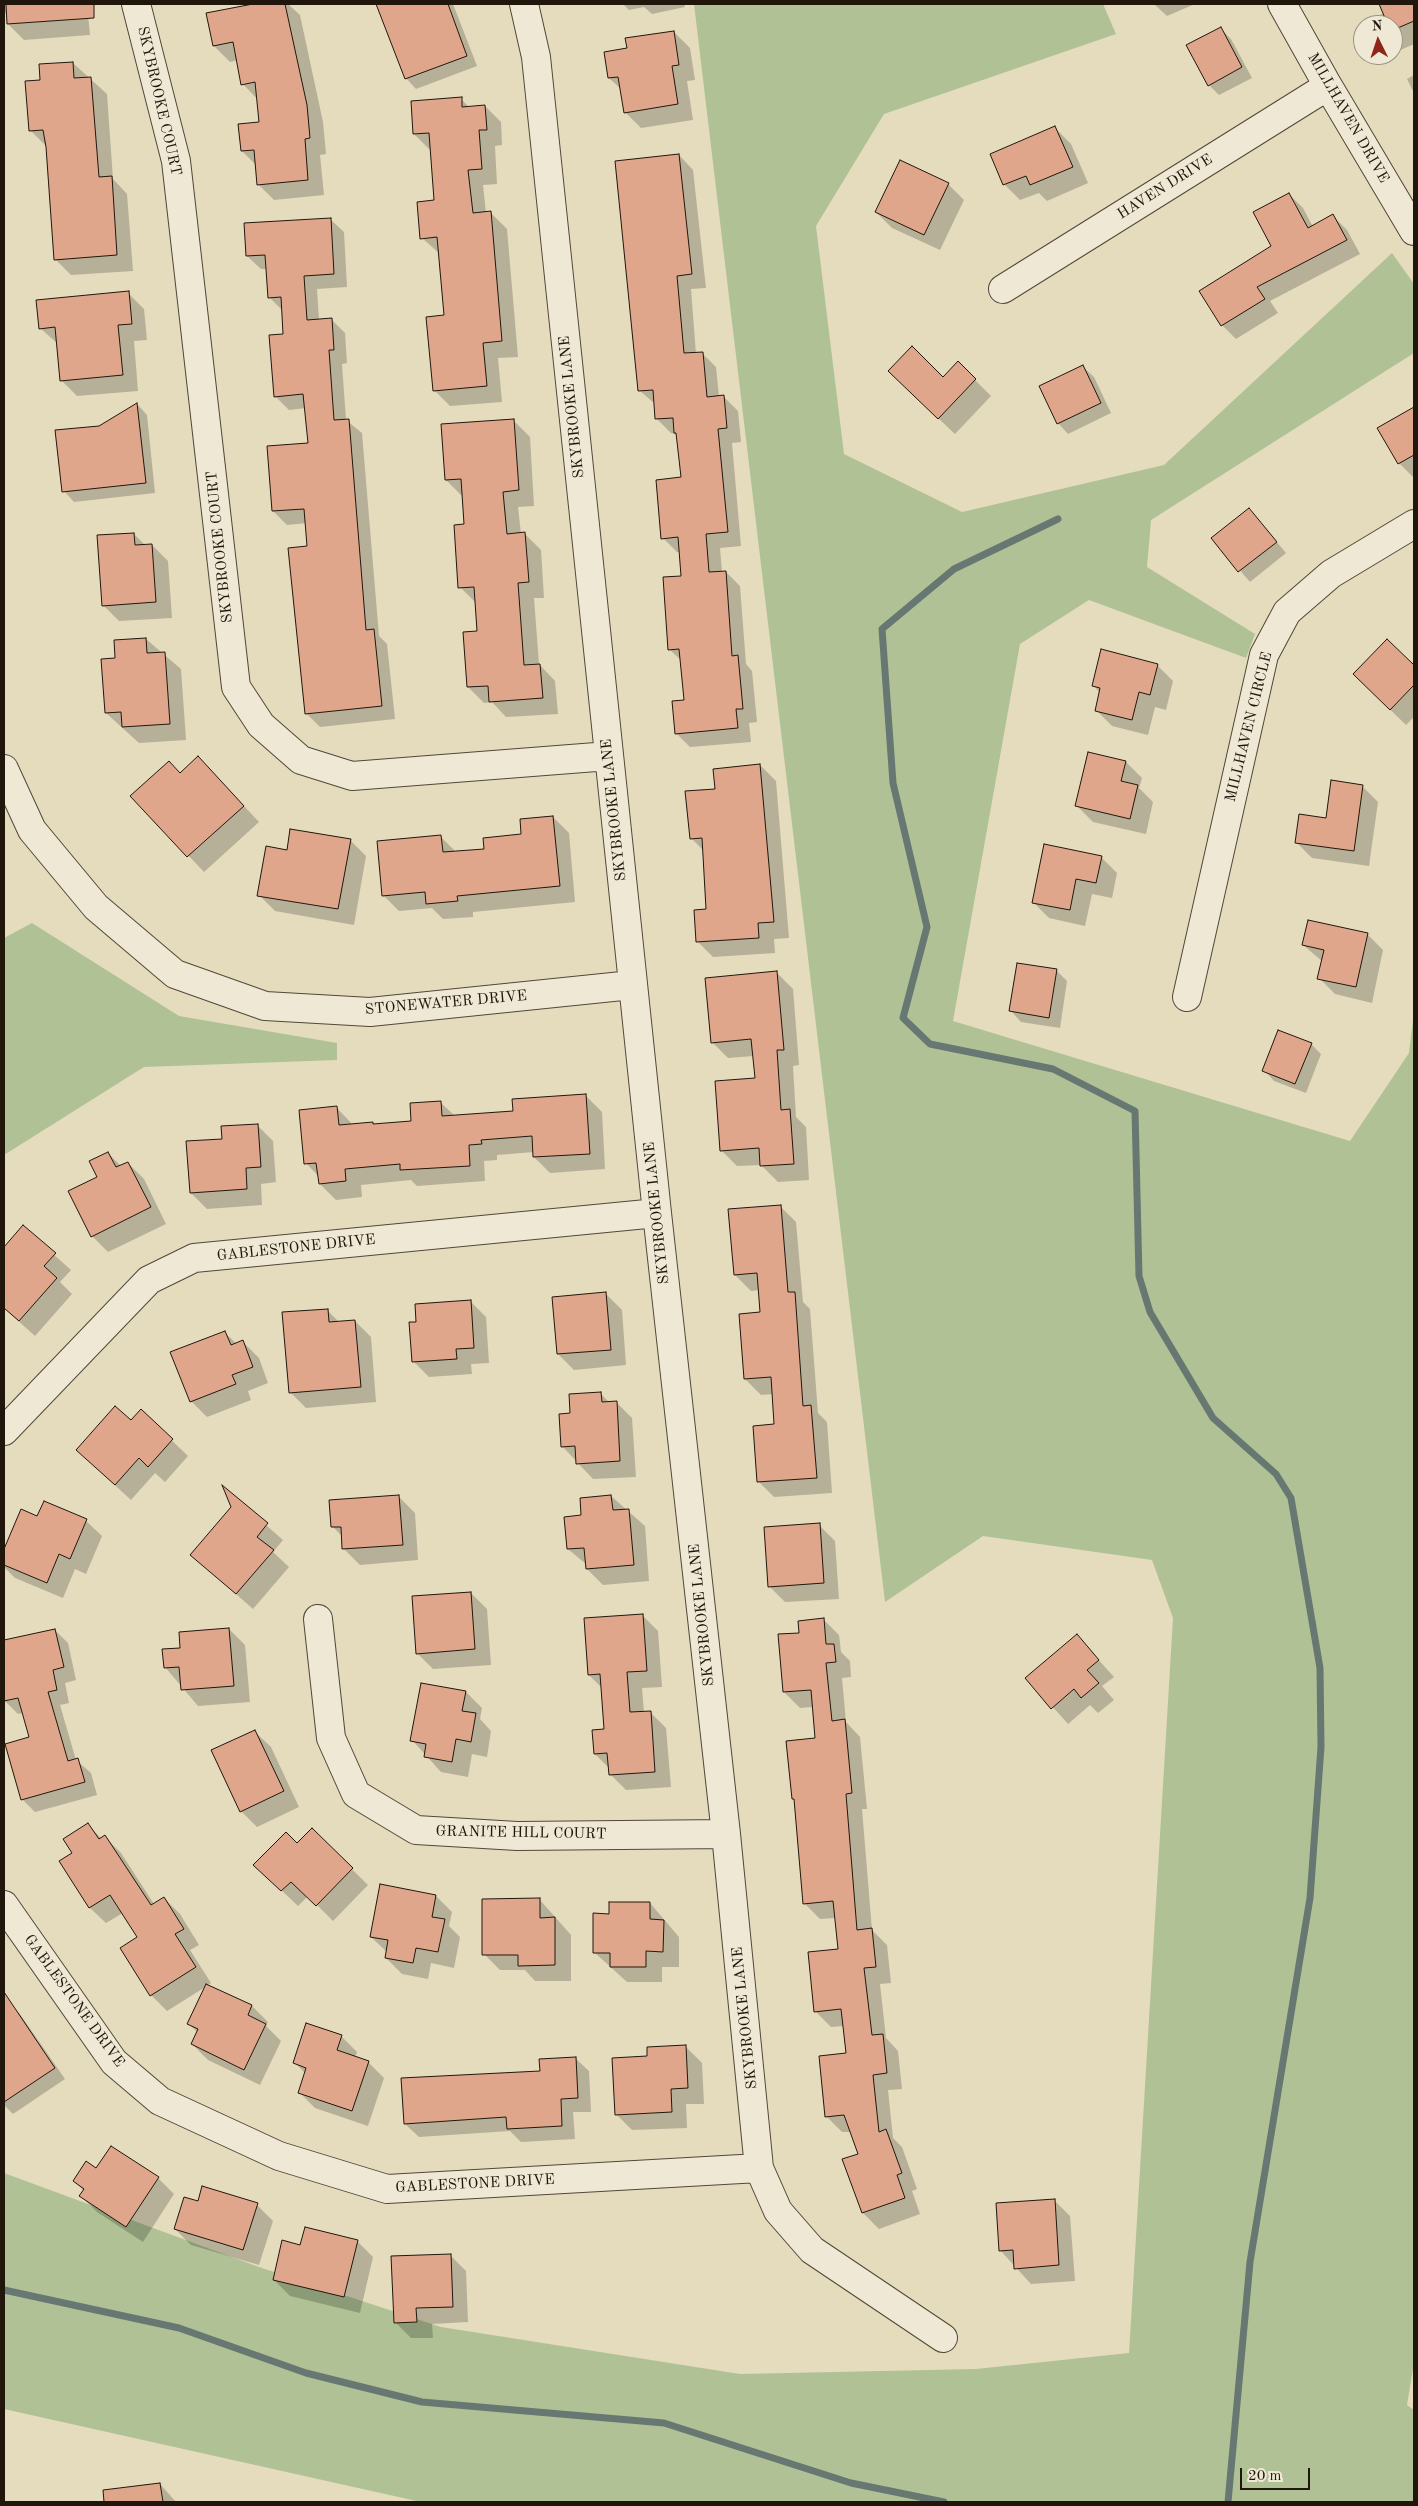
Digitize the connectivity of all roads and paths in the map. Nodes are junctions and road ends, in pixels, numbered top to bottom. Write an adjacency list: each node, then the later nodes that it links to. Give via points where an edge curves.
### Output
1 (136, 4): 8 (street, SKYBROOKE COURT, via 176,161 236,687 261,725 301,760 352,776)
2 (524, 4): 8 (street, SKYBROOKE LANE, via 536,57)
3 (1282, 4): 4 (street, MILLHAVEN DRIVE)
4 (1328, 86): 5 (street, MILLHAVEN DRIVE); 6 (street, HAVEN DRIVE)
5 (1414, 231)
6 (1003, 289)
7 (1414, 524): 11 (street, MILLHAVEN CIRCLE, via 1331,574 1287,612 1264,655)
8 (609, 756): 10 (street, SKYBROOKE LANE)
9 (4, 769): 10 (street, STONEWATER DRIVE, via 32,830 96,908 175,974 265,1006 370,1012)
10 (632, 985): 12 (street, SKYBROOKE LANE)
11 (1187, 997)
12 (656, 1212): 13 (street, GABLESTONE DRIVE, via 194,1258 149,1280); 15 (street, SKYBROOKE LANE)
13 (4, 1431)
14 (318, 1619): 15 (street, GRANITE HILL COURT, via 331,1738 356,1794 416,1830 517,1836)
15 (726, 1834): 17 (street, SKYBROOKE LANE)
16 (4, 1905): 17 (street, GABLESTONE DRIVE, via 114,2062 160,2101 279,2156 387,2189)
17 (759, 2168): 18 (street, SKYBROOKE LANE, via 778,2211 812,2250)
18 (943, 2338)

